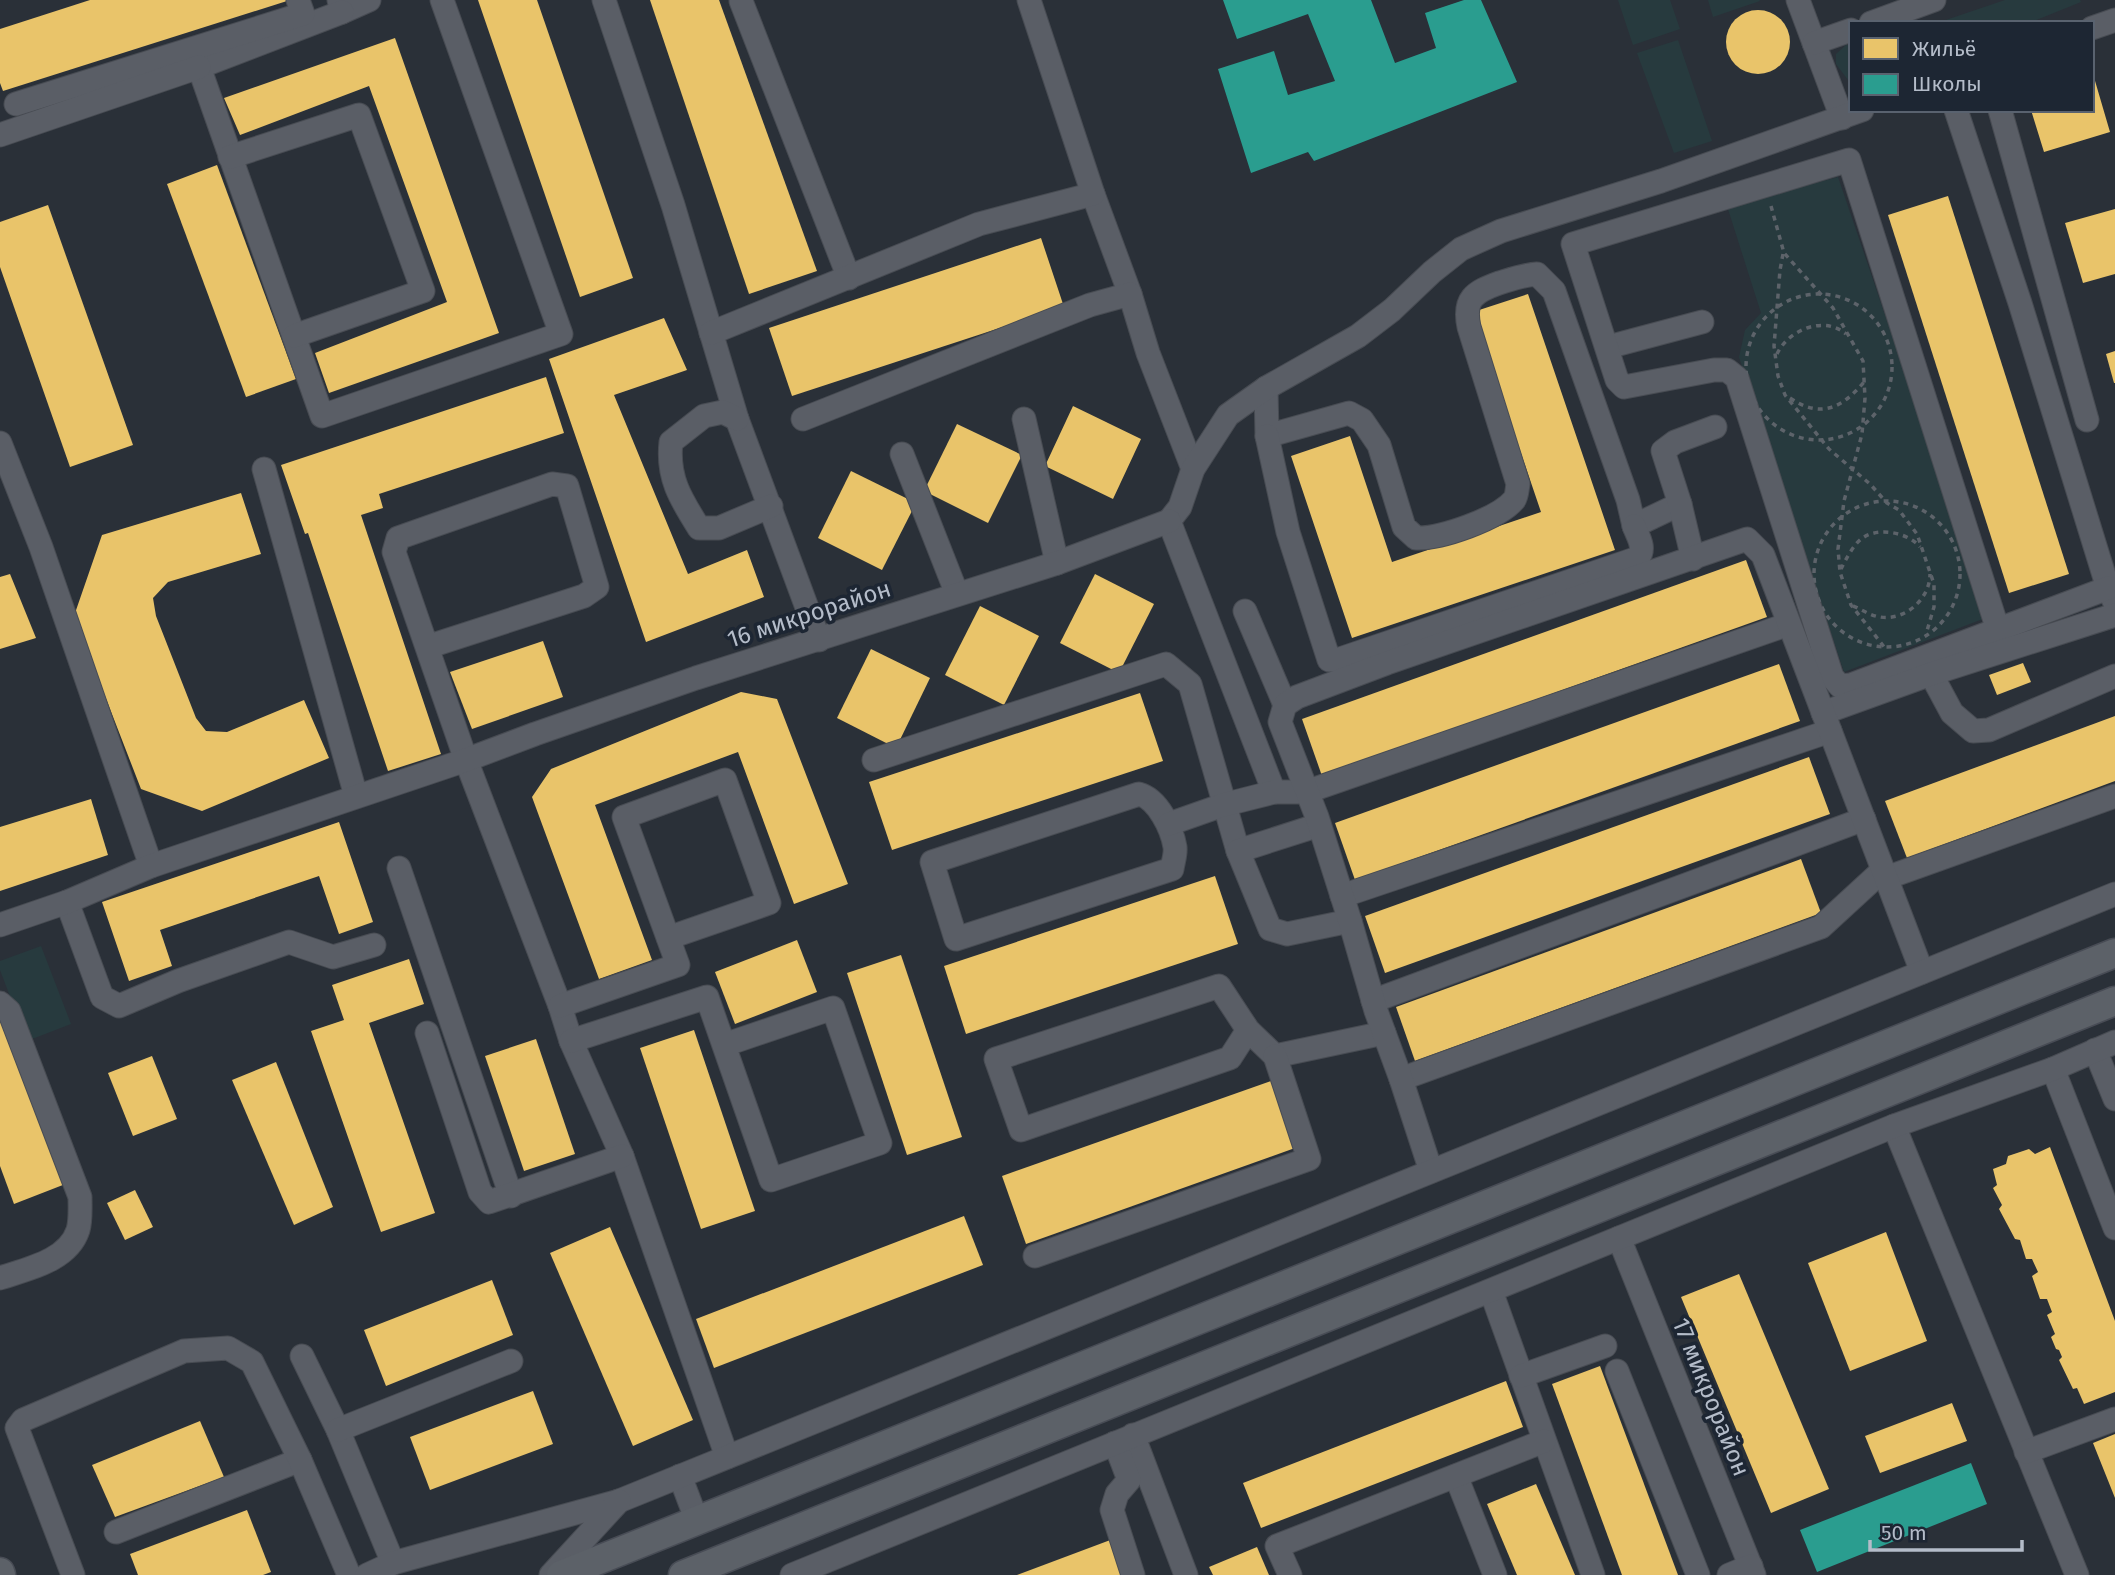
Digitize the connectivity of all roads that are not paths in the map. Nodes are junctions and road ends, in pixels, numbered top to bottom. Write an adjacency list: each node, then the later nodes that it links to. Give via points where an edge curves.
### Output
1 (298, 0): 16 (street, via 303,14)
2 (369, 0): 9 (street)
3 (442, 0): 30 (street, via 561,334 322,416)
4 (604, 0): 29 (street)
5 (1029, 0): 25 (street)
6 (1798, 0): 14 (street)
7 (1934, 0): 11 (street)
8 (741, 1): 26 (street)
9 (341, 6): 15 (street)
10 (2115, 20): 12 (street)
11 (1876, 21)
12 (2094, 27)
13 (1849, 31): 14 (street)
14 (1814, 43): 17 (street)
15 (199, 67): 21 (street); 23 (street)
16 (16, 104)
17 (1849, 108)
18 (1957, 112): 50 (street)
19 (2001, 112): 36 (street)
20 (1852, 114): 22 (street)
21 (0, 135)
22 (1760, 146): 24 (street); 32 (street, via 1501,231 1461,249 1358,336)
23 (229, 157): 30 (street); 30 (street, via 359,115 423,290)
24 (1768, 183): 31 (street, via 1573,244); 54 (street, via 1849,160)
25 (1093, 194): 26 (street, via 979,223); 27 (street)
26 (849, 278): 29 (street)
27 (1130, 294): 34 (street, via 1090,305); 42 (street)
28 (1702, 322): 31 (street)
29 (711, 333): 33 (street)
30 (294, 336)
31 (1608, 347): 54 (street, via 1624,387 1714,370 1727,370 1737,378 1832,677 1840,686)
32 (1266, 388): 38 (street); 42 (street, via 1228,415)
33 (737, 419): 44 (street); 44 (street, via 723,412 704,416 671,442 669,463 674,483 699,528 719,528)
34 (803, 419)
35 (1024, 419): 48 (street)
36 (2087, 420)
37 (1715, 427): 43 (street, via 1675,442 1663,452)
38 (1267, 436): 46 (street, via 1288,532 1329,660 1638,558 1642,547); 46 (street, via 1349,413 1362,420 1379,445 1404,527 1416,538 1427,539 1497,513 1515,499 1518,484 1469,327 1468,304 1479,290 1536,274 1554,290)
39 (0, 443): 72 (street, via 41,547)
40 (902, 454): 49 (street)
41 (264, 469): 65 (street)
42 (1194, 469): 45 (street, via 1180,507)
43 (1680, 504): 46 (street); 47 (street)
44 (771, 506): 55 (street)
45 (1169, 521): 48 (street, 16 микрорайон); 63 (street)
46 (1634, 526)
47 (1693, 559): 53 (street, via 1747,539 1763,555); 59 (street, via 1387,663)
48 (1057, 563): 49 (street, 16 микрорайон)
49 (957, 594): 55 (street, 16 микрорайон)
50 (2112, 596): 54 (street)
51 (1245, 611): 59 (street)
52 (2115, 615): 57 (street)
53 (1789, 624): 60 (street); 64 (street)
54 (1998, 630)
55 (819, 640): 61 (street, 16 микрорайон)
56 (427, 647): 56 (street, via 394,552 398,538 552,484 567,486 597,587 584,596); 61 (street)
57 (1931, 674): 58 (street, via 1952,713 1973,731 1989,730); 60 (street)
58 (2115, 676)
59 (1285, 705): 64 (street, via 1280,722)
60 (1826, 722): 68 (street); 76 (street)
61 (466, 760): 65 (street, 16 микрорайон); 87 (street)
62 (874, 760): 67 (street, via 1166,664 1190,684)
63 (1274, 792): 64 (street); 67 (street)
64 (1306, 792): 70 (street)
65 (356, 796): 72 (street, 16 микрорайон)
66 (2115, 796): 74 (street)
67 (1223, 805): 69 (street); 71 (street)
68 (1864, 819): 74 (street); 84 (street)
69 (1169, 824): 69 (street, via 1176,850 1172,869 956,939 932,862 1139,794 1147,796)
70 (1320, 825): 71 (street); 76 (street)
71 (1238, 851): 78 (street, via 1270,929 1287,934)
72 (151, 866): 77 (street, 16 микрорайон)
73 (399, 868): 101 (street)
74 (1884, 874): 83 (street); 96 (street, via 1821,927)
75 (2115, 894): 83 (street)
76 (1342, 896): 78 (street)
77 (67, 902): 79 (street, 16 микрорайон); 81 (street, via 102,997 119,1006 289,942 332,957)
78 (1350, 921): 84 (street)
79 (0, 925)
80 (668, 938): 80 (street, via 624,817 725,780 769,903); 87 (street, via 678,965)
81 (374, 945)
82 (2115, 953): 102 (main road)
83 (1922, 972): 100 (street)
84 (1373, 1001): 89 (street)
85 (2115, 1001): 106 (main road)
86 (0, 1003): 107 (street, via 9,1011 80,1197 79,1228 65,1251)
87 (560, 1006): 91 (street)
88 (1248, 1030): 88 (street, via 1230,1058 1021,1130 996,1059 1219,986); 94 (street)
89 (1384, 1032): 94 (street); 96 (street)
90 (426, 1033): 101 (street, via 480,1192 489,1202)
91 (571, 1041): 92 (street, via 707,997); 99 (street)
92 (724, 1045): 92 (street, via 771,1180 880,1143 833,1009)
93 (2105, 1046): 95 (street); 97 (street)
94 (1275, 1056): 105 (street, via 1309,1159)
95 (2053, 1069): 98 (street); 103 (street)
96 (1401, 1079): 100 (street)
97 (2115, 1099)
98 (1894, 1126): 104 (street); 118 (street)
99 (622, 1156): 101 (street); 119 (street)
100 (1431, 1171): 119 (street)
101 (511, 1196)
102 (1454, 1218): 106 (main road); 124 (main road)
103 (2115, 1228)
104 (1619, 1238): 108 (street); 127 (street, 17 микрорайон)
105 (1035, 1256)
106 (1471, 1259): 133 (main road)
107 (1, 1276)
108 (1491, 1291): 113 (street); 116 (street)
109 (1605, 1346): 113 (street)
110 (302, 1356): 115 (street)
111 (511, 1361): 115 (street)
112 (1617, 1371): 140 (street)
113 (1521, 1376): 117 (street)
114 (2115, 1419): 118 (street)
115 (338, 1430): 126 (street)
116 (1124, 1439): 134 (street); 135 (street, via 1129,1480 1117,1494 1112,1510); 136 (street)
117 (1544, 1441): 122 (street); 139 (street)
118 (2026, 1452): 142 (street)
119 (727, 1457): 121 (street)
120 (300, 1460): 125 (street); 128 (street, via 252,1362 228,1348 184,1351 23,1420 17,1428 19,1440); 129 (street)
121 (680, 1476): 123 (street); 124 (street)
122 (1456, 1476): 137 (street, via 1277,1546); 138 (street)
123 (619, 1501): 126 (street); 131 (street)
124 (697, 1521): 132 (main road)
125 (116, 1531)
126 (393, 1563): 130 (street)
127 (1752, 1571): 141 (street)
128 (73, 1575)
129 (349, 1575)
130 (368, 1575)
131 (551, 1575)
132 (561, 1575)
133 (682, 1575)
134 (792, 1575)
135 (1133, 1575)
136 (1186, 1575)
137 (1290, 1575)
138 (1495, 1575)
139 (1593, 1575)
140 (1698, 1575)
141 (1729, 1575)
142 (2077, 1575)

